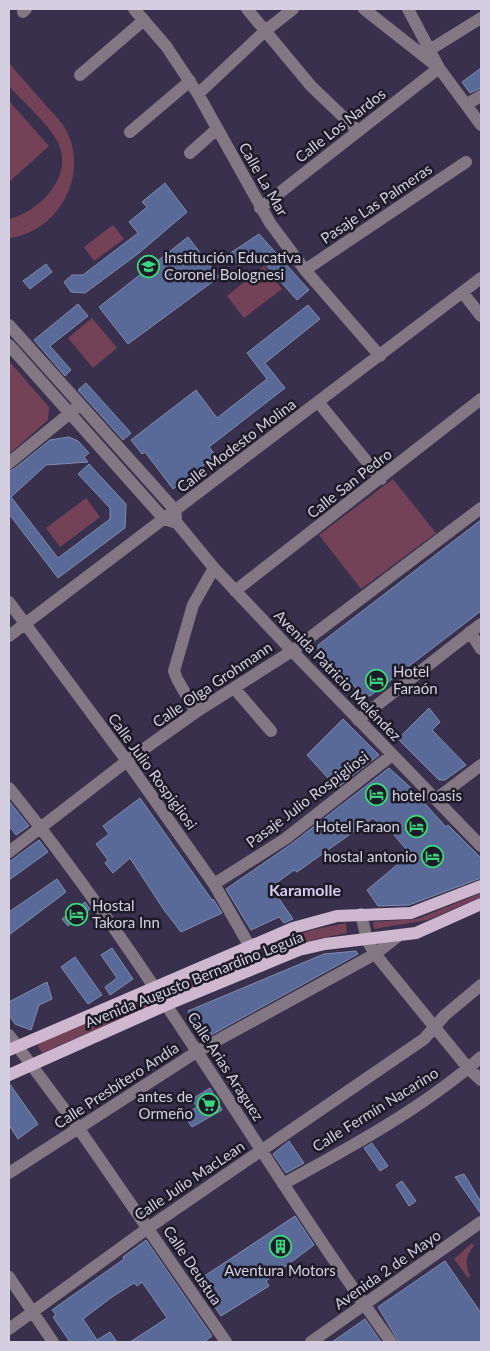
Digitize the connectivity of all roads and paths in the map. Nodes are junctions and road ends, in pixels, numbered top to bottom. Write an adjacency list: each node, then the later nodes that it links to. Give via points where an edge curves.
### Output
1 (134, 9): 7 (street, Calle La Mar)
2 (247, 9): 8 (street)
3 (293, 9): 8 (street)
4 (364, 9): 10 (street)
5 (408, 9): 9 (street)
6 (481, 18): 9 (street)
7 (144, 20): 11 (street); 12 (street, Calle La Mar)
8 (265, 31): 13 (street); 18 (street, via 312,86)
9 (431, 49): 10 (street)
10 (439, 68): 15 (street); 18 (street, Calle Los Nardos)
11 (80, 75)
12 (190, 81): 13 (street, Calle La Mar); 19 (street)
13 (198, 94): 17 (street, Calle La Mar)
14 (481, 96): 15 (street)
15 (467, 104): 16 (street)
16 (481, 125)
17 (217, 129): 20 (street); 22 (street, Calle La Mar)
18 (358, 131): 22 (street, Calle Los Nardos)
19 (130, 132)
20 (190, 153)
21 (466, 162): 23 (street, Pasaje Las Palmeras)
22 (260, 208): 23 (street, Calle La Mar)
23 (305, 270): 29 (street, Calle La Mar)
24 (481, 278): 25 (street, Calle Modesto Molina)
25 (463, 293): 26 (street); 29 (street, Calle Modesto Molina)
26 (481, 316)
27 (9, 325): 30 (street, Avenida Patricio Meléndez)
28 (9, 344): 31 (street)
29 (380, 356): 33 (street, Calle Modesto Molina)
30 (57, 378): 31 (street); 34 (street, Avenida Patricio Meléndez)
31 (45, 386): 35 (street)
32 (481, 399): 37 (street, Calle San Pedro)
33 (319, 403): 37 (street); 39 (street, Calle Modesto Molina)
34 (80, 404): 35 (street); 39 (street, Avenida Patricio Meléndez)
35 (69, 413): 36 (street); 40 (street)
36 (9, 463)
37 (381, 479): 42 (street, Calle San Pedro)
38 (481, 508): 49 (street, Calle Olga Grohmann)
39 (176, 517): 40 (street, Calle Modesto Molina); 41 (street, Avenida Patricio Meléndez)
40 (164, 519): 44 (street, Calle Modesto Molina)
41 (214, 568): 42 (street, Avenida Patricio Meléndez); 51 (street, via 193,605 174,671)
42 (235, 591): 49 (street, Avenida Patricio Meléndez)
43 (9, 602): 44 (street, Calle Julio Rospigliosi)
44 (24, 624): 47 (street, Calle Modesto Molina); 55 (street, Calle Julio Rospigliosi)
45 (481, 624): 46 (street)
46 (470, 632): 48 (street); 52 (street)
47 (9, 636)
48 (481, 649)
49 (292, 651): 50 (street, Calle Olga Grohmann); 52 (street, Avenida Patricio Meléndez)
50 (234, 688): 51 (street, Calle Olga Grohmann); 53 (street)
51 (196, 712): 55 (street, Calle Olga Grohmann)
52 (358, 720): 54 (street, Avenida Patricio Meléndez)
53 (272, 731)
54 (392, 755): 58 (street, Avenida Patricio Meléndez); 62 (street, Pasaje Julio Rospigliosi, via 285,839)
55 (127, 761): 59 (street, Calle Olga Grohmann); 62 (street, Calle Julio Rospigliosi)
56 (481, 764): 58 (street)
57 (9, 788): 59 (street, Calle Arias Araguez)
58 (436, 799): 60 (street, Avenida Patricio Meléndez)
59 (41, 828): 61 (street, Calle Olga Grohmann); 72 (street, Calle Arias Araguez)
60 (481, 846)
61 (9, 852)
62 (214, 884): 68 (street, Calle Julio Rospigliosi)
63 (481, 886): 65 (main road, Avenida Augusto Bernardino Leguía, via 411,914)
64 (481, 904): 66 (main road, Avenida Augusto Bernardino Leguía, via 416,933)
65 (361, 914): 67 (street); 68 (main road, Avenida Augusto Bernardino Leguía, via 311,923)
66 (397, 937): 67 (main road, Avenida Augusto Bernardino Leguía); 69 (street, Calle Presbítero Andía)
67 (367, 940): 69 (street); 70 (main road, Avenida Augusto Bernardino Leguía, via 299,950)
68 (250, 947): 70 (street, Calle Julio Rospigliosi); 72 (main road, Avenida Augusto Bernardino Leguía)
69 (375, 954): 74 (street); 77 (street, Calle Presbítero Andía)
70 (261, 966): 73 (main road, Avenida Augusto Bernardino Leguía)
71 (481, 985): 74 (street, Calle Julio MacLean)
72 (154, 988): 73 (street, Calle Arias Araguez); 76 (main road, Avenida Augusto Bernardino Leguía)
73 (166, 1005): 77 (street, Calle Arias Araguez); 79 (main road, Avenida Augusto Bernardino Leguía)
74 (435, 1026): 80 (street); 84 (street, Calle Julio MacLean, via 424,1040)
75 (9, 1036): 76 (street, Calle Deustua)
76 (13, 1048): 79 (street, Calle Deustua)
77 (198, 1051): 83 (street, Calle Presbítero Andía); 84 (street, Calle Arias Araguez)
78 (481, 1057): 80 (street, Calle Fermín Nacarino)
79 (31, 1066): 81 (main road, Avenida Augusto Bernardino Leguía); 83 (street, Calle Deustua)
80 (468, 1068): 82 (street); 86 (street, Calle Fermín Nacarino, via 377,1131)
81 (9, 1075)
82 (481, 1080)
83 (79, 1129): 85 (street, Calle Presbítero Andía); 88 (street, Calle Deustua)
84 (261, 1150): 86 (street, Calle Arias Araguez); 88 (street, Calle Julio MacLean)
85 (9, 1173)
86 (283, 1184): 90 (street, Calle Arias Araguez)
87 (481, 1222): 90 (street, Avenida 2 de Mayo)
88 (148, 1228): 91 (street, Calle Julio MacLean); 94 (street, Calle Deustua)
89 (9, 1277): 91 (street)
90 (364, 1304): 95 (street, Avenida 2 de Mayo); 96 (street, Calle Arias Araguez)
91 (32, 1312): 92 (street, Calle Julio MacLean); 93 (street)
92 (9, 1329)
93 (53, 1342)
94 (226, 1342)
95 (311, 1342)
96 (391, 1342)

